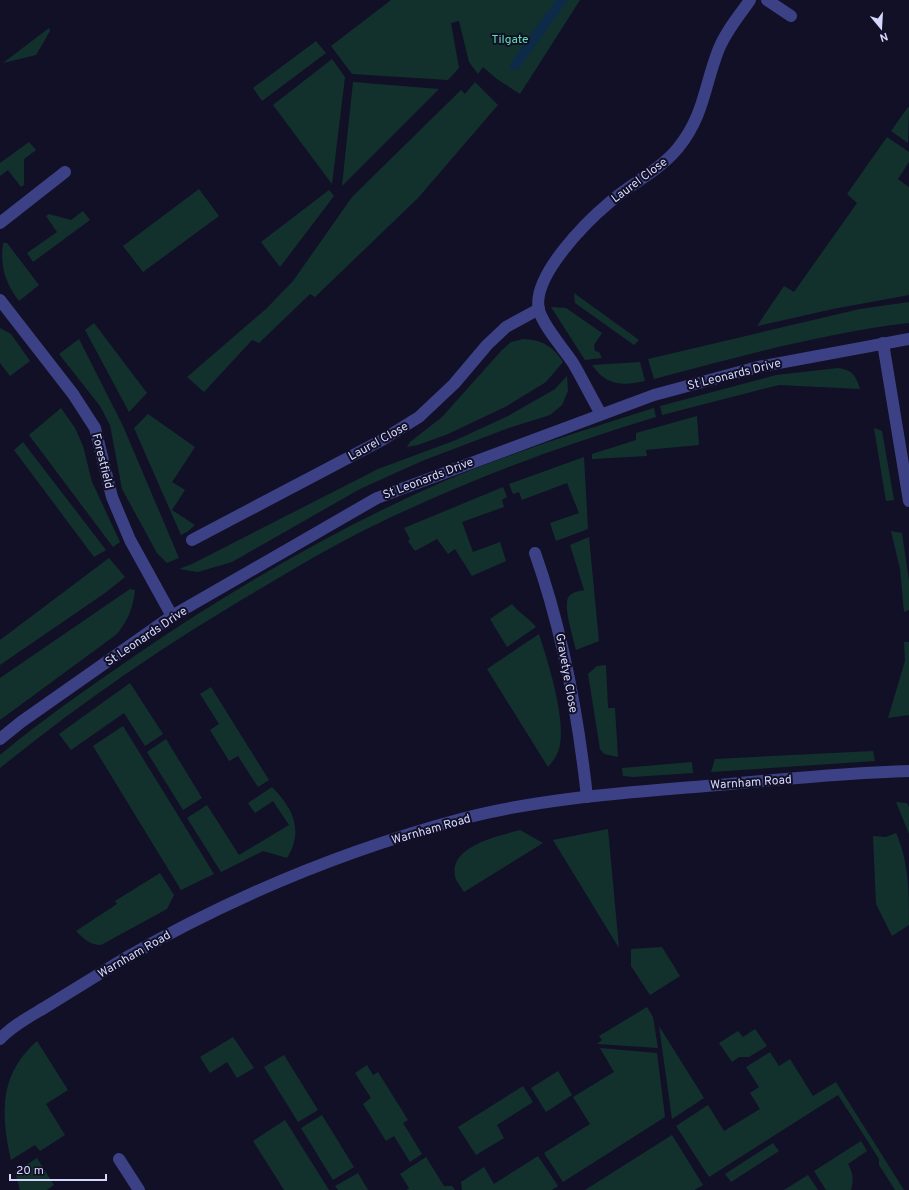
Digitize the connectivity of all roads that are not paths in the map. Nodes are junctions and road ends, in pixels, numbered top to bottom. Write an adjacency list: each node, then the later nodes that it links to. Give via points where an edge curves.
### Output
1 (750, 0): 7 (street, Laurel Close, via 726,33 718,50 700,112 690,131 666,162 610,202 580,230 548,271 539,291)
2 (767, 0): 3 (street)
3 (791, 16)
4 (65, 172): 5 (street)
5 (0, 223)
6 (0, 300): 14 (street, Forestfield, via 73,394 95,428 112,496 130,540)
7 (539, 309): 10 (street, Laurel Close, via 545,324 573,364); 12 (street, Laurel Close, via 506,327 454,384 419,417 382,440)
8 (909, 339): 9 (street, St Leonards Drive)
9 (883, 343): 10 (street, St Leonards Drive, via 758,366 654,395); 11 (street)
10 (600, 414): 14 (street, St Leonards Drive, via 377,498)
11 (909, 500)
12 (192, 540)
13 (535, 553): 17 (street, Gravetye Close, via 558,623 566,658)
14 (172, 616): 15 (street, St Leonards Drive)
15 (0, 739)
16 (909, 771): 17 (street, Warnham Road)
17 (587, 797): 18 (street, Warnham Road, via 527,805 463,818 310,868 173,931 92,978 19,1024)
18 (0, 1039)
19 (119, 1159): 20 (street)
20 (139, 1190)

